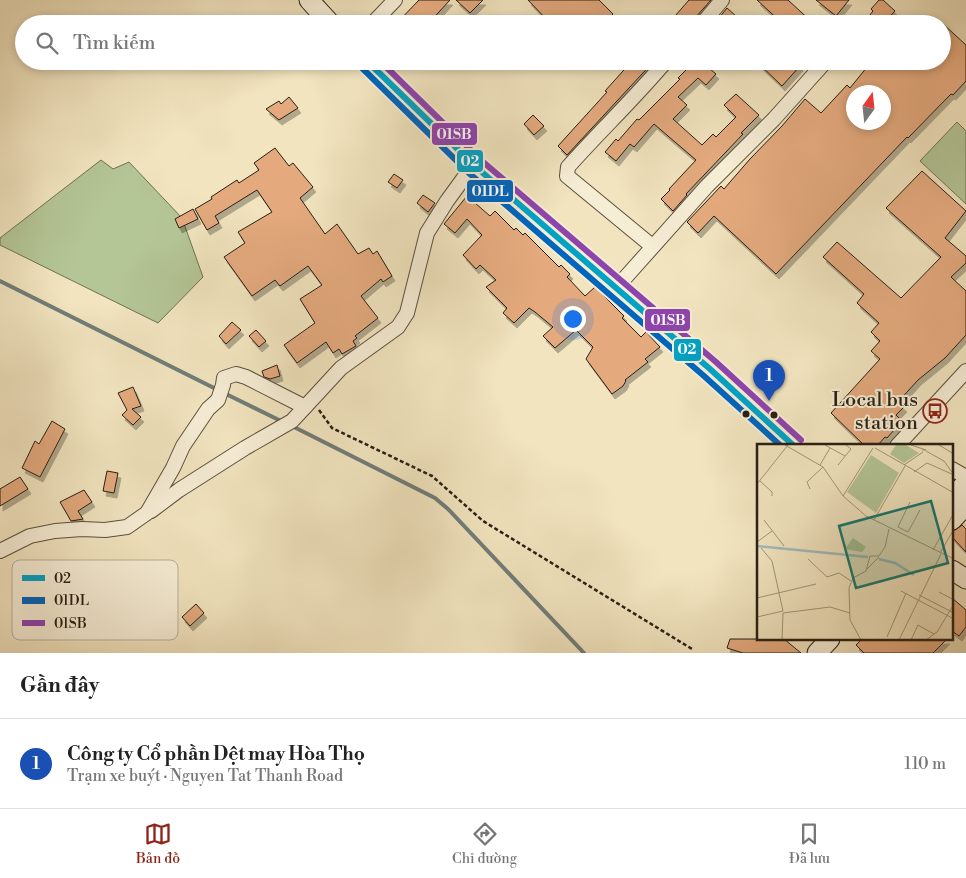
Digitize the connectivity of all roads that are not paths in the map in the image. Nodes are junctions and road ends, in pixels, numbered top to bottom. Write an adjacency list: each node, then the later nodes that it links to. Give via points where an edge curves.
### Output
1 (310, 0): 4 (main road)
2 (395, 0): 5 (street)
3 (722, 0): 6 (street)
4 (323, 15)
5 (381, 15)
6 (710, 15)
7 (376, 70): 10 (main road)
8 (658, 70): 11 (street, via 567,171 568,176)
9 (818, 70): 11 (street)
10 (476, 167): 12 (main road); 14 (street, via 458,186 427,233 407,313 398,327 341,368)
11 (652, 246): 12 (street)
12 (616, 288): 15 (main road)
13 (966, 370): 16 (street)
14 (309, 404): 22 (street, via 287,424 178,490); 22 (street, via 246,377 236,374 224,378 218,400 208,409 183,446)
15 (793, 444)
16 (902, 444)
17 (954, 470): 18 (street)
18 (966, 477)
19 (966, 483): 20 (main road)
20 (954, 495)
21 (966, 505): 23 (main road)
22 (148, 513): 24 (street, via 127,527 55,531 30,536)
23 (954, 518)
24 (0, 551)
25 (954, 571): 26 (main road)
26 (966, 579)
27 (829, 640): 28 (main road)
28 (817, 653)

